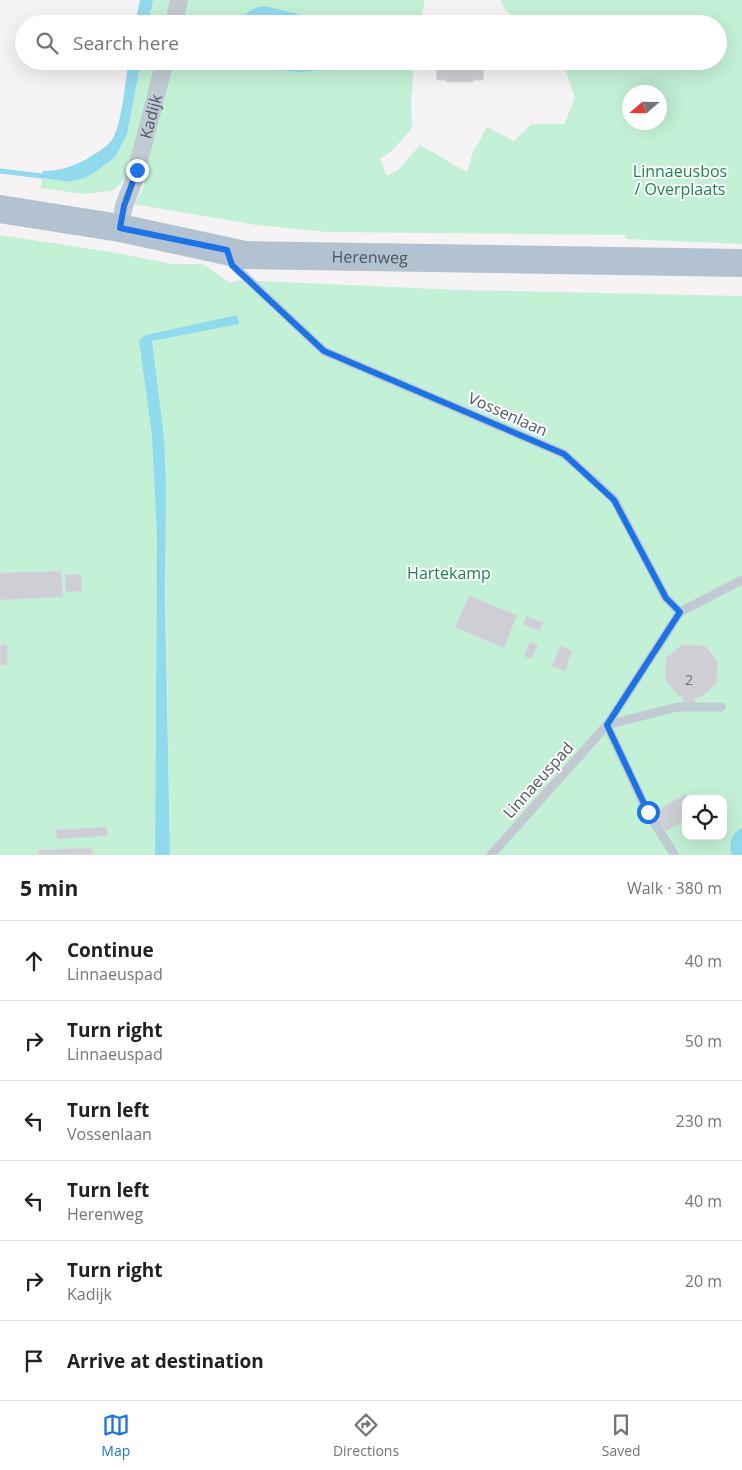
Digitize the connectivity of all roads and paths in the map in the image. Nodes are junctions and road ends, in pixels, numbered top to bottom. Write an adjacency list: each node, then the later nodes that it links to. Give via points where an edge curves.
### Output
1 (179, 0): 2 (street)
2 (176, 15)
3 (163, 70): 5 (street, Kadijk)
4 (0, 209): 5 (main road, Herenweg)
5 (120, 228): 6 (main road, Herenweg)
6 (227, 250): 7 (main road, Herenweg, via 245,255); 9 (lane, Vossenlaan, via 232,265 324,351 564,454 614,500 666,598)
7 (742, 262)
8 (742, 580): 9 (lane)
9 (680, 612): 11 (lane, Linnaeuspad)
10 (721, 707): 11 (lane, via 677,707)
11 (607, 725): 12 (lane, via 648,812); 13 (lane, Linnaeuspad)
12 (674, 854)
13 (491, 855)

